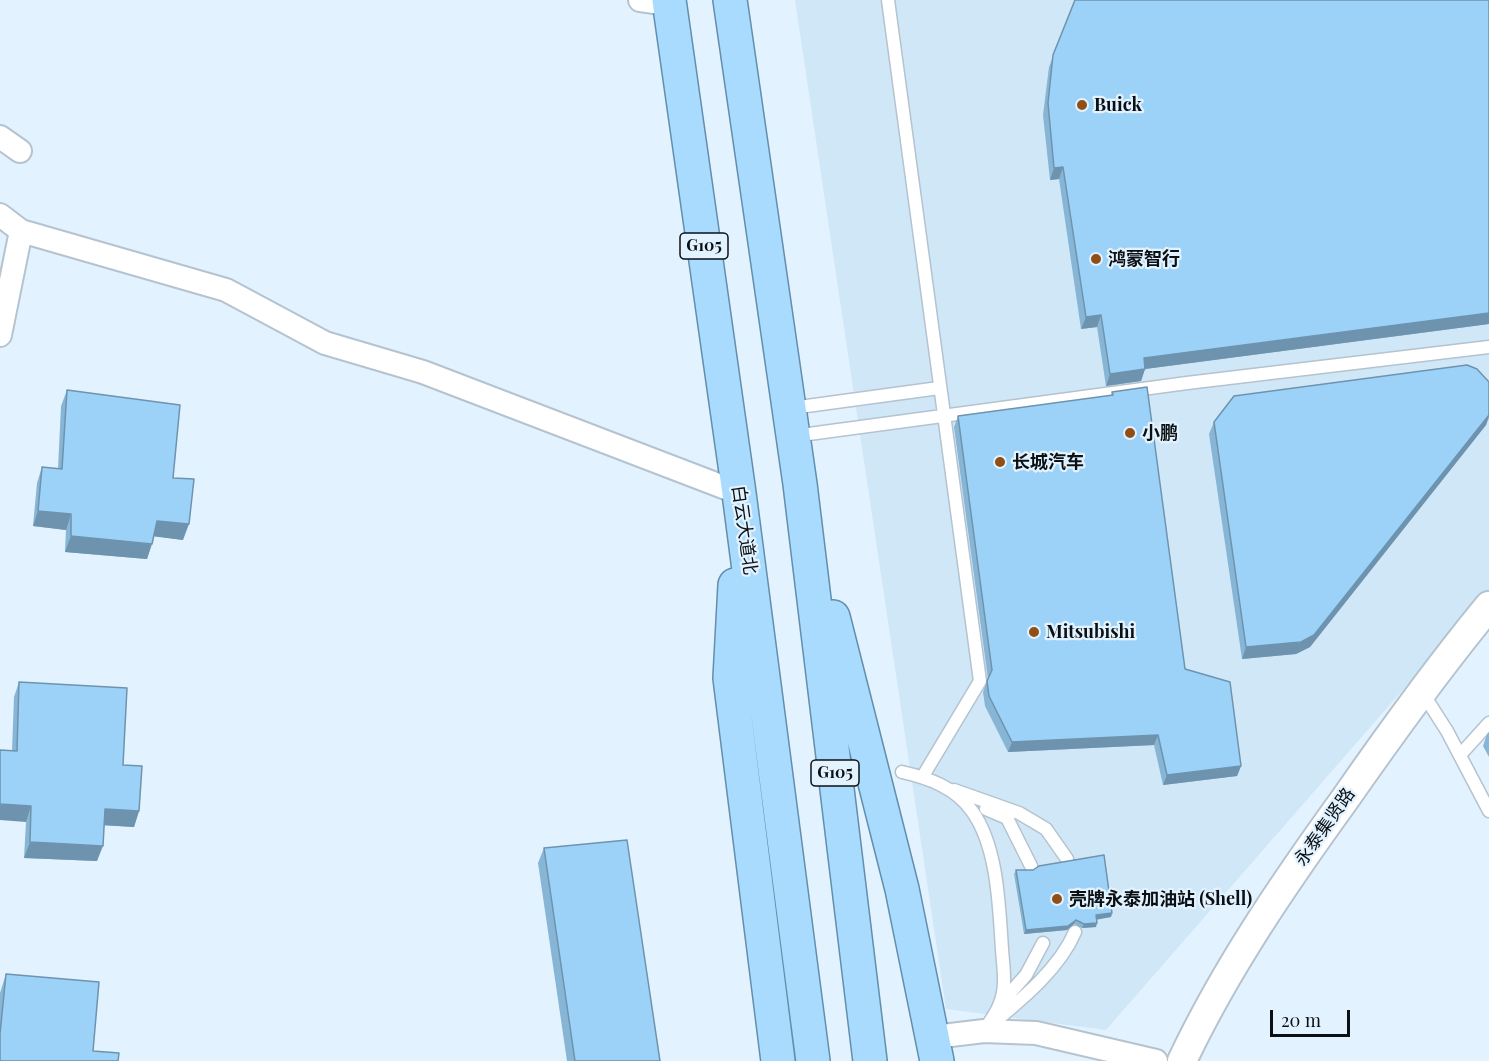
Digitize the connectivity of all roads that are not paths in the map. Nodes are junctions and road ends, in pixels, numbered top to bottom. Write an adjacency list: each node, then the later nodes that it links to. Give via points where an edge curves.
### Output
1 (730, 0): 12 (highway, G105)
2 (888, 0): 10 (lane)
3 (659, 2): 14 (highway, 白云大道北 / G105)
4 (0, 137): 5 (street)
5 (20, 151)
6 (0, 215): 7 (street)
7 (21, 231): 8 (street); 14 (street, via 226,290 325,343 423,372)
8 (0, 335)
9 (1489, 347): 11 (lane)
10 (939, 388): 11 (lane); 12 (lane)
11 (943, 417): 12 (lane); 20 (lane, via 980,681)
12 (790, 422): 13 (highway, G105)
13 (800, 484): 30 (highway, G105, via 902,889); 33 (highway, G105)
14 (739, 493): 31 (highway, G105, via 730,678); 32 (highway, 白云大道北 / G105)
15 (1489, 606): 16 (street, 永泰集贤路)
16 (1421, 690): 18 (lane); 35 (street, 永泰集贤路, via 1260,922 1203,1016)
17 (1489, 723): 18 (lane)
18 (1460, 755): 23 (lane)
19 (902, 772): 20 (lane)
20 (923, 776): 21 (lane)
21 (949, 788): 22 (lane); 24 (lane, via 1019,813 1046,829)
22 (959, 799): 25 (lane, via 1007,818); 28 (lane, via 973,812 995,869 1004,979)
23 (1489, 811)
24 (1067, 859)
25 (1031, 866)
26 (1075, 932): 29 (lane, via 1069,946 1021,1000)
27 (1043, 943): 28 (lane, via 1026,975)
28 (1000, 1003): 29 (lane)
29 (984, 1031): 30 (street); 34 (street, via 1036,1033)
30 (935, 1049)
31 (778, 1061)
32 (813, 1061)
33 (870, 1061)
34 (1156, 1061)
35 (1182, 1061)

